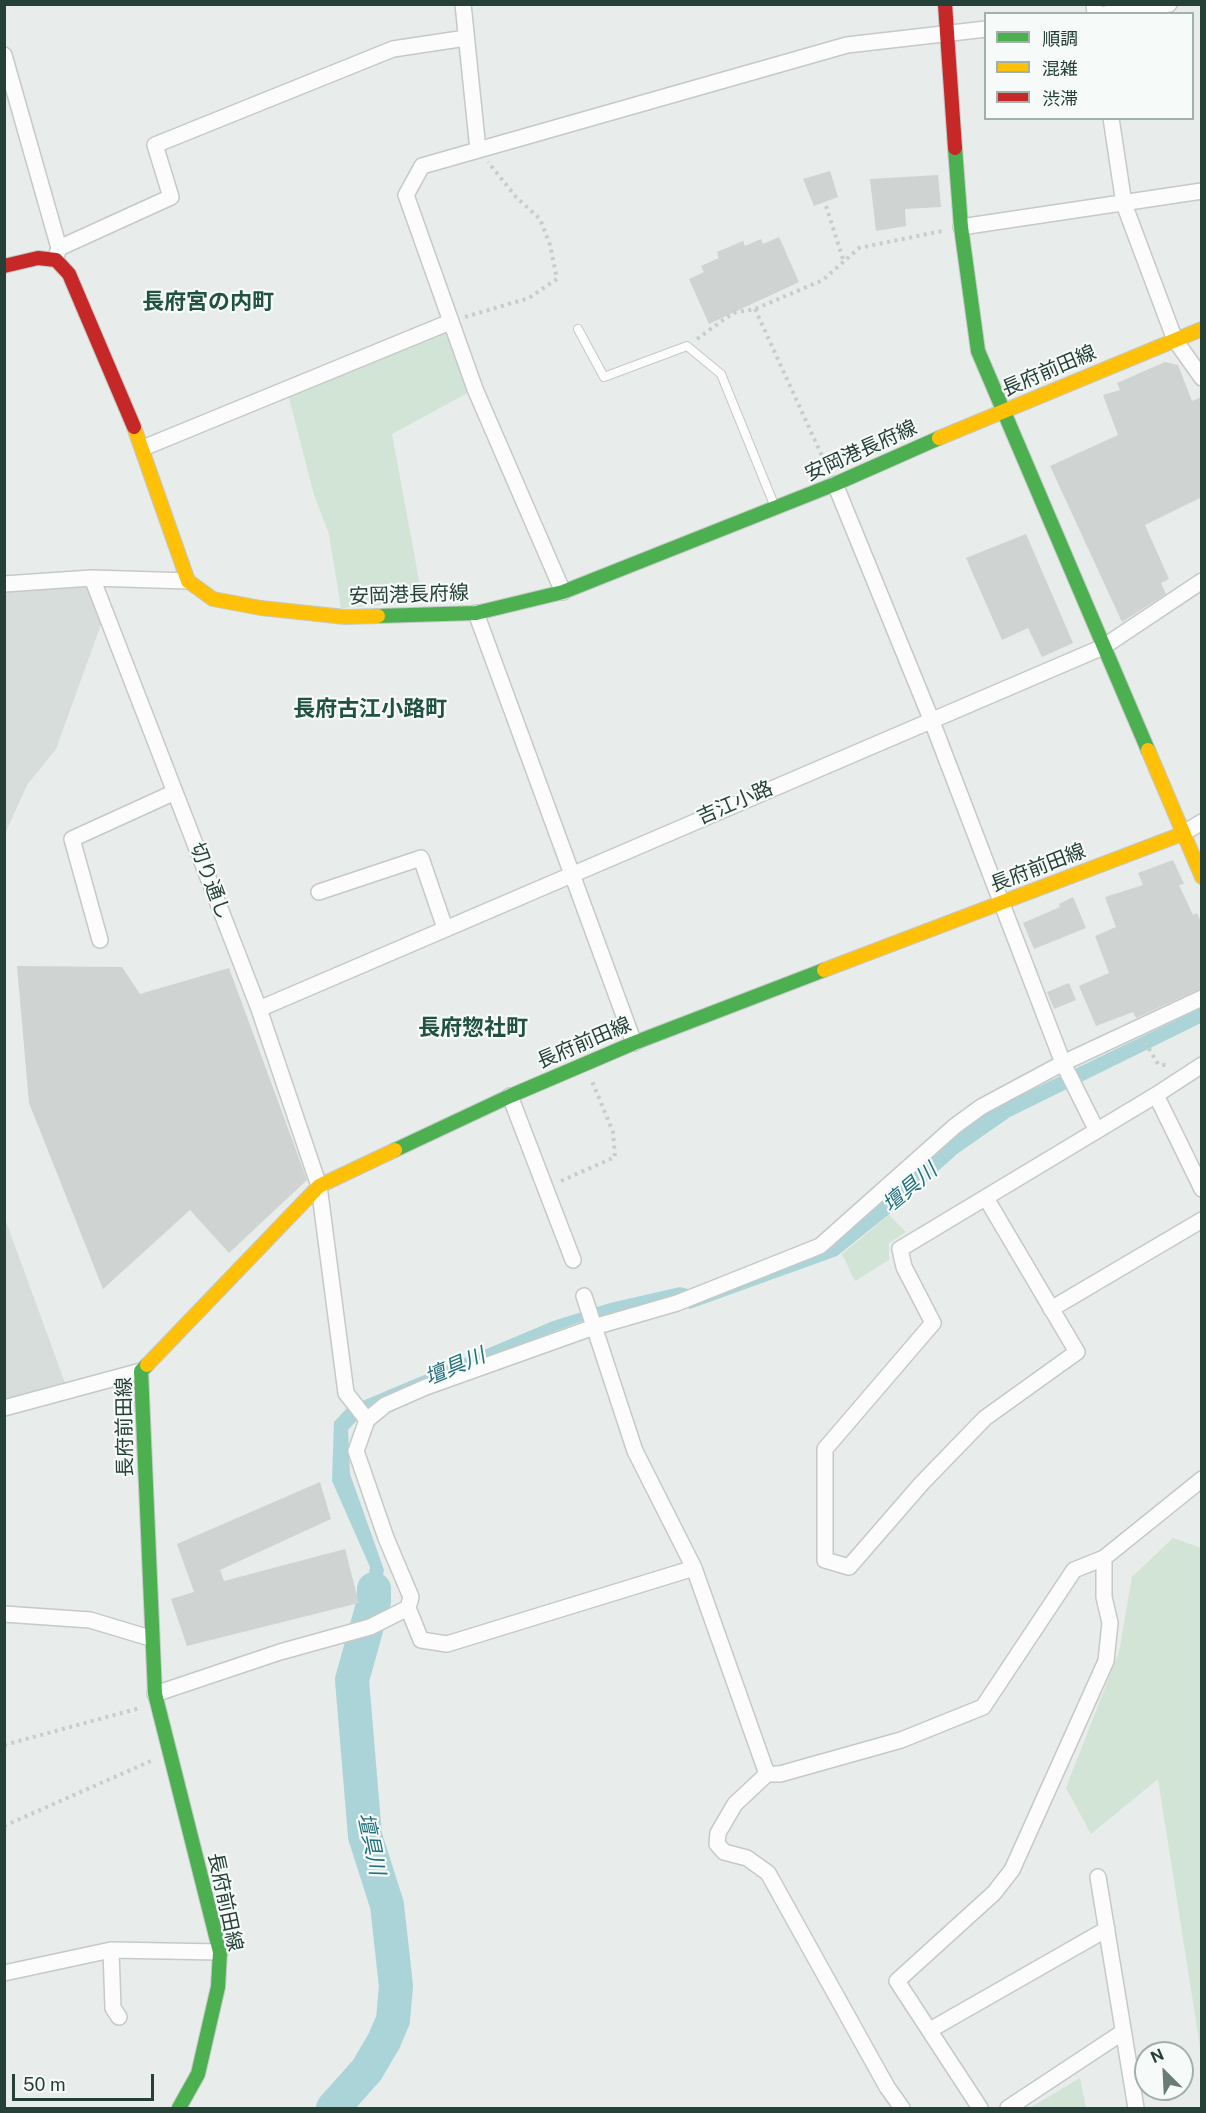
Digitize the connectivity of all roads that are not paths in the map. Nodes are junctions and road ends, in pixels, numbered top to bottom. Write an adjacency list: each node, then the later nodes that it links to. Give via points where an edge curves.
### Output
1 (462, 4): 7 (street)
2 (945, 4): 6 (main road)
3 (1169, 4): 4 (street)
4 (1118, 12)
5 (984, 29): 6 (street)
6 (948, 34): 10 (street, via 847,45); 13 (main road)
7 (466, 38): 10 (street); 14 (street, via 393,49 155,145 171,197)
8 (4, 55): 14 (street)
9 (1111, 120): 12 (street)
10 (478, 150): 16 (street, via 423,166 406,195)
11 (1202, 191): 12 (street)
12 (1125, 204): 13 (street); 19 (street)
13 (961, 227): 21 (main road, via 978,351)
14 (57, 254): 15 (main road); 22 (main road)
15 (4, 266)
16 (450, 322): 22 (street); 29 (street)
17 (579, 329): 24 (lane, via 604,377 687,346 721,374)
18 (1202, 329): 19 (main road, 長府前田線)
19 (1175, 340): 20 (street); 21 (main road, 長府前田線)
20 (1202, 378)
21 (1001, 410): 23 (main road, 安岡港長府線); 31 (main road, 長府前田線)
22 (143, 448): 26 (main road)
23 (835, 484): 24 (main road, 安岡港長府線); 32 (street)
24 (775, 509): 29 (main road, 安岡港長府線)
25 (92, 578): 26 (street); 28 (street); 33 (street, 切り通し)
26 (188, 581): 30 (main road, 安岡港長府線, via 213,599 261,609 345,617)
27 (1202, 581): 31 (street, 吉江小路)
28 (4, 584)
29 (564, 592): 30 (main road, 安岡港長府線)
30 (476, 613): 36 (street)
31 (1103, 647): 32 (street, 吉江小路); 35 (main road, 長府前田線)
32 (931, 719): 36 (street, 吉江小路); 39 (street)
33 (176, 792): 41 (street, via 72,839); 43 (street, 切り通し)
34 (1202, 822): 35 (street)
35 (1182, 834): 37 (main road); 39 (main road, 長府前田線)
36 (573, 873): 40 (street, 吉江小路); 44 (street)
37 (1202, 877)
38 (319, 892): 40 (street, via 421,858)
39 (1003, 902): 44 (main road, 長府前田線); 46 (street)
40 (445, 928): 43 (street, 吉江小路)
41 (100, 940)
42 (1202, 998): 46 (street)
43 (259, 1009): 50 (street, 切り通し)
44 (634, 1043): 48 (main road, 長府前田線)
45 (1202, 1065): 47 (street)
46 (1065, 1066): 49 (street); 56 (street, via 981,1107 955,1126 820,1246 676,1303)
47 (1156, 1095): 49 (street); 51 (street)
48 (510, 1096): 50 (main road, 長府前田線); 54 (street)
49 (1096, 1129): 52 (street)
50 (319, 1186): 57 (main road, 長府前田線); 59 (street, 切り通し, via 346,1393)
51 (1202, 1190)
52 (986, 1198): 55 (street); 55 (street, via 900,1249 904,1267 933,1323 825,1449 825,1560 849,1567 985,1418 1077,1352)
53 (1202, 1220): 55 (street)
54 (573, 1260)
55 (1051, 1309)
56 (589, 1313): 59 (street, via 385,1405); 62 (street, via 635,1451)
57 (141, 1371): 58 (street); 65 (main road, 長府前田線)
58 (4, 1408)
59 (367, 1420): 63 (street, via 356,1451 411,1597)
60 (1202, 1479): 61 (street)
61 (1104, 1558): 67 (street, via 1074,1570 983,1707 901,1740 780,1774); 74 (street, via 1104,1597 1110,1623 1106,1660 1012,1870 994,1893 897,1981)
62 (694, 1568): 63 (street, via 447,1644 421,1640); 67 (street)
63 (408, 1608): 66 (street, via 370,1627 280,1652)
64 (4, 1614): 65 (street, via 90,1620)
65 (150, 1638): 66 (main road, 長府前田線)
66 (156, 1699): 71 (main road, 長府前田線)
67 (767, 1774): 77 (street, via 735,1804 718,1833 717,1844 724,1852 747,1858 768,1873 886,2087)
68 (1098, 1877): 69 (street)
69 (1107, 1929): 74 (street); 75 (street)
70 (111, 1950): 71 (street); 72 (street); 73 (street, via 113,2008)
71 (220, 1952): 76 (main road, 長府前田線, via 218,1987 198,2074)
72 (4, 1973)
73 (119, 2017)
74 (930, 2030): 78 (street)
75 (1124, 2032): 79 (street); 80 (street)
76 (179, 2109)
77 (902, 2109)
78 (980, 2109)
79 (1008, 2109)
80 (1136, 2109)

